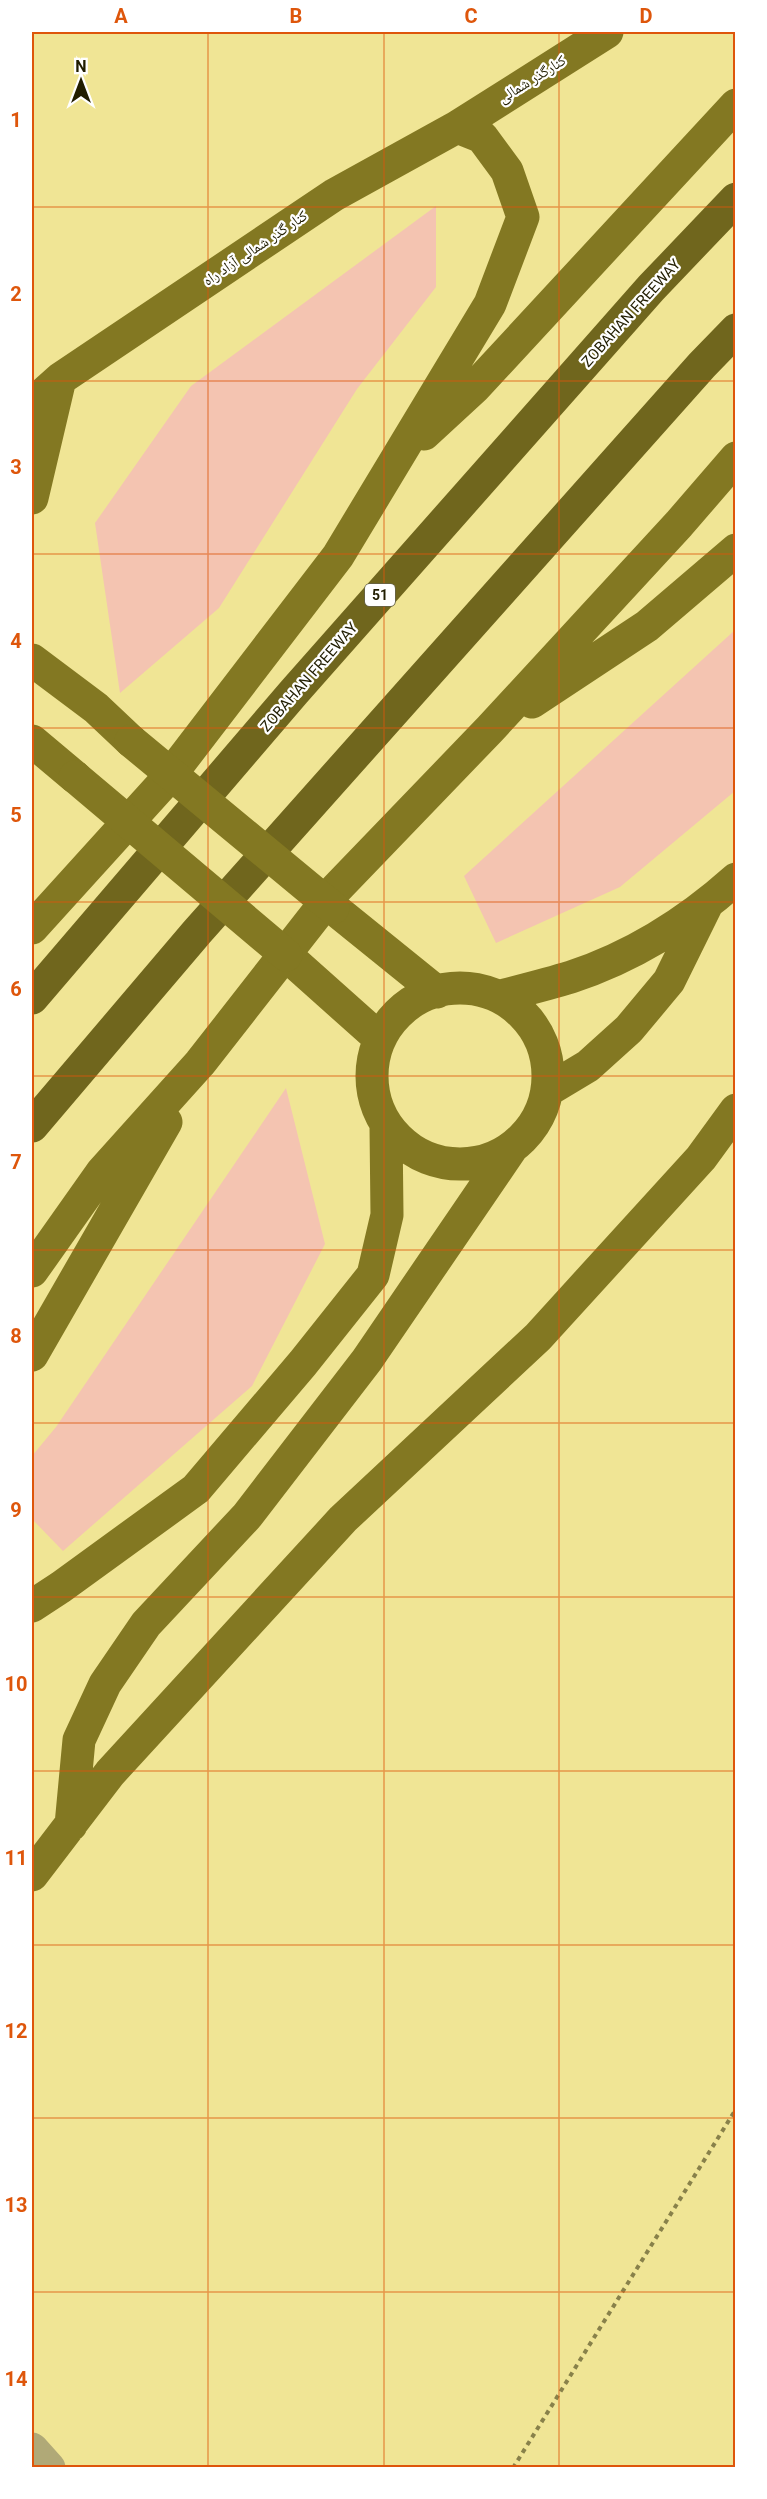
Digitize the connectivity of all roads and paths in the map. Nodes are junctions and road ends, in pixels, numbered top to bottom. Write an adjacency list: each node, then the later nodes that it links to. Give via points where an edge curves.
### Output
1 (607, 32): 3 (main road, کنارگذر شمالی)
2 (735, 105): 9 (main road, via 475,387)
3 (457, 127): 6 (main road, کنار گذر شمالی آزاد راه, via 334,195); 9 (main road, via 482,137 507,171 523,217 490,304)
4 (735, 199): 20 (highway, ZOBAHAN FREEWAY / 51, via 651,288 302,683)
5 (735, 330): 25 (highway, via 196,932)
6 (60, 379): 7 (main road, کنار گذر شمالی آزاد راه); 10 (main road)
7 (32, 404)
8 (735, 458): 13 (main road)
9 (394, 462): 17 (main road, via 338,556 168,778)
10 (32, 498)
11 (735, 550): 13 (main road, via 647,626)
12 (32, 660): 18 (main road, bridge, via 96,708)
13 (490, 729): 22 (main road, via 336,889)
14 (32, 741): 21 (main road, bridge)
15 (735, 879): 16 (main road)
16 (706, 906): 19 (main road, via 642,946 583,972); 23 (main road, via 669,981 629,1029 588,1066)
17 (32, 928)
18 (436, 992): 19 (main road, via 453,987); 21 (main road, via 409,1002)
19 (501, 996): 23 (main road, via 534,1025 550,1069)
20 (32, 998)
21 (379, 1038): 26 (main road, via 370,1083)
22 (200, 1063): 28 (main road, via 102,1172); 29 (main road)
23 (548, 1090): 27 (main road, via 541,1114)
24 (735, 1110): 33 (main road, via 700,1158 538,1337 343,1520 110,1773)
25 (32, 1126)
26 (386, 1127): 27 (main road, via 422,1156 468,1164); 30 (main road, via 387,1215 373,1275 196,1489)
27 (511, 1149): 33 (main road, via 367,1360 247,1516 146,1624 105,1684 79,1740)
28 (32, 1271)
29 (32, 1355)
30 (61, 1587): 31 (main road); 32 (main road)
31 (32, 1601)
32 (32, 1606)
33 (71, 1825): 34 (main road)
34 (32, 1875)
35 (735, 2109): 38 (path)
36 (32, 2449): 37 (street)
37 (48, 2468)
38 (513, 2468)

